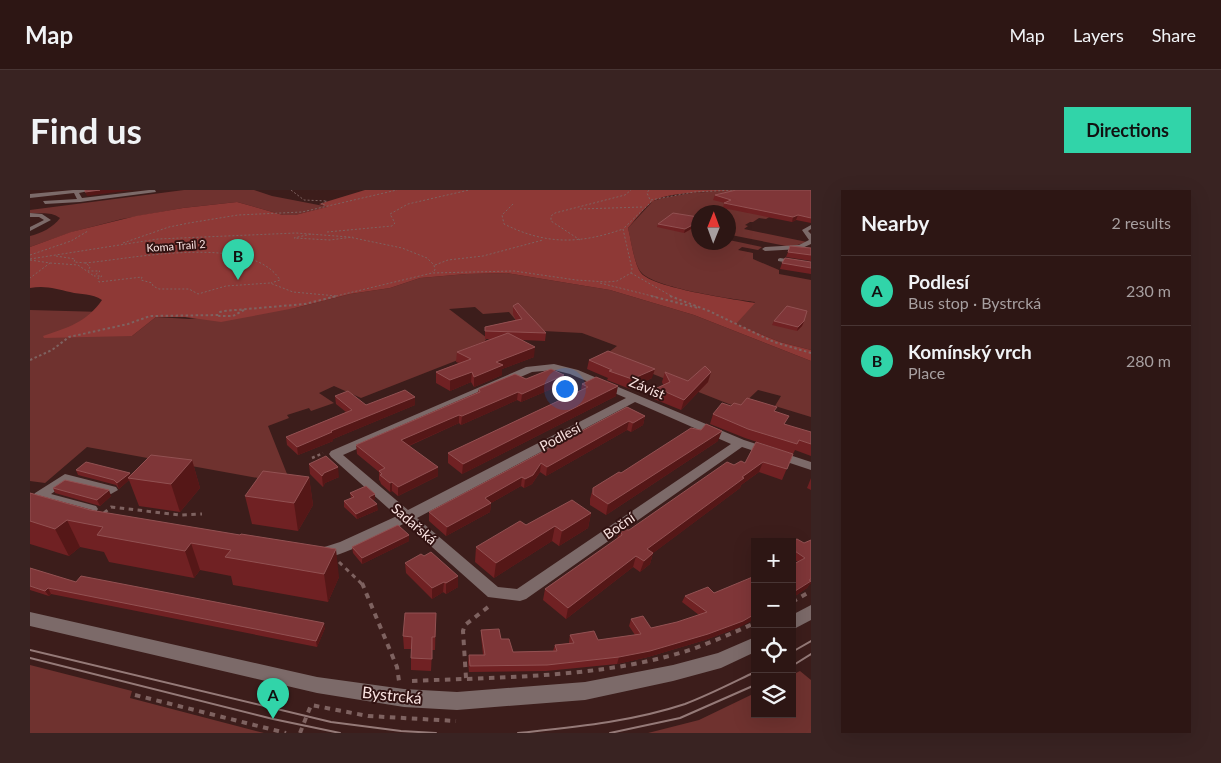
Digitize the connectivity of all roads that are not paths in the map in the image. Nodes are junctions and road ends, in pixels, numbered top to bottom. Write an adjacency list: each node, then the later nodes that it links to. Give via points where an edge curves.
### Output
1 (90, 190): 3 (street)
2 (152, 190): 6 (street)
3 (76, 191): 4 (street); 6 (street)
4 (30, 196)
5 (53, 198): 6 (street, via 45,202)
6 (80, 200)
7 (30, 215): 9 (street, via 40,215)
8 (30, 220): 9 (street)
9 (48, 220): 11 (street)
10 (811, 227): 12 (street, via 805,230)
11 (30, 229)
12 (811, 240): 13 (street, via 800,247)
13 (766, 249)
14 (780, 260): 15 (street)
15 (811, 265)
16 (633, 399): 17 (street, Závist); 18 (street, Závist, via 565,369 530,369); 23 (street, Podlesí)
17 (740, 443): 19 (street, Závist); 25 (street, Boční, via 520,595)
18 (330, 453): 23 (street, Sadařská)
19 (811, 466)
20 (111, 490): 21 (street, via 65,478)
21 (34, 501): 22 (street)
22 (93, 515)
23 (406, 517): 24 (street, Podlesí, via 345,546 321,554); 25 (street, Sadařská)
24 (307, 553)
25 (492, 595)
26 (811, 612): 28 (street)
27 (30, 619): 29 (street, Bystrcká, via 317,685 404,698 457,700 586,691 692,668 721,660)
28 (796, 621)
29 (751, 646)

